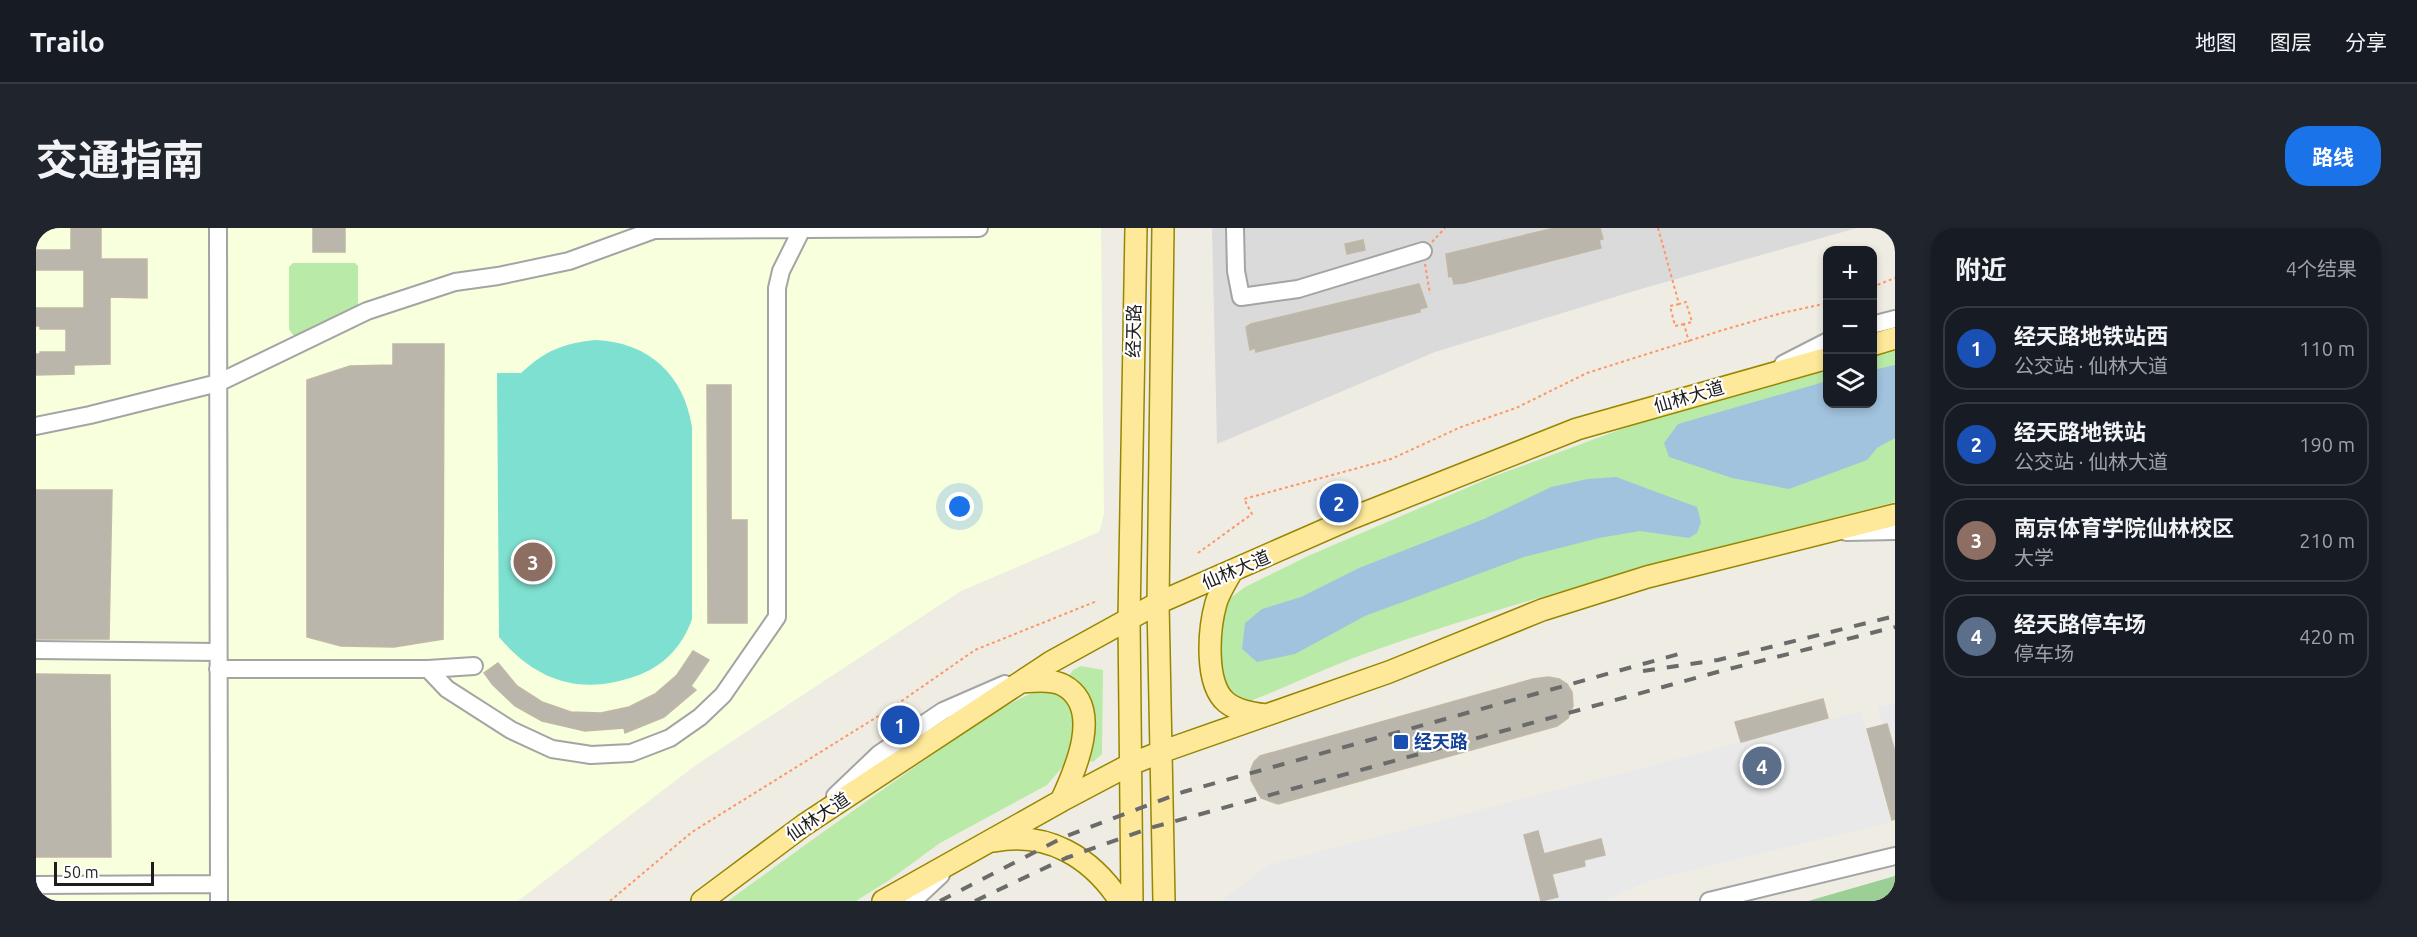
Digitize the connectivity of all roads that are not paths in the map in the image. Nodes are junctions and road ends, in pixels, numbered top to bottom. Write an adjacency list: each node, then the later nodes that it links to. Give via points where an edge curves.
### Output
1 (218, 228): 15 (street)
2 (979, 228): 6 (street)
3 (1136, 228): 22 (main road, 经天路)
4 (1164, 228): 21 (main road, 经天路)
5 (1234, 228): 7 (street, via 1241,297 1298,289)
6 (802, 229): 15 (street, via 654,230 569,261 455,282 367,311); 28 (street, via 777,288 777,617 723,695 670,738 632,753 591,755 552,749 511,730 447,689)
7 (1423, 251)
8 (1895, 319): 9 (street)
9 (1877, 324)
10 (1895, 338): 12 (main road)
11 (1823, 343): 14 (street)
12 (1877, 343)
13 (1823, 359): 14 (main road, 仙林大道)
14 (1760, 377): 20 (main road, 仙林大道, via 1577,429 1352,518)
15 (218, 383): 16 (street); 24 (street)
16 (36, 426)
17 (1895, 515): 19 (main road)
18 (1895, 531): 19 (street)
19 (1827, 532): 30 (main road, via 1647,577 1542,610 1389,672)
20 (1231, 573): 21 (main road, 仙林大道); 30 (main road, via 1216,601 1212,628 1211,670 1215,687 1226,702 1245,712)
21 (1158, 603): 22 (main road, 仙林大道); 31 (main road, 经天路)
22 (1129, 619): 25 (main road, 仙林大道); 32 (main road, 经天路)
23 (36, 651): 24 (street)
24 (219, 652): 27 (street)
25 (1052, 662): 29 (main road, 仙林大道); 34 (street, via 943,711 879,754)
26 (474, 666): 28 (street)
27 (219, 669): 28 (street); 39 (street)
28 (428, 669)
29 (1022, 681): 33 (main road, via 1063,685 1081,707 1081,753); 34 (main road, 仙林大道)
30 (1268, 715): 31 (main road)
31 (1161, 752): 32 (main road); 45 (main road, 经天路)
32 (1131, 764): 33 (main road); 44 (main road, 经天路)
33 (1061, 801): 35 (main road)
34 (804, 825): 40 (main road, 仙林大道)
35 (984, 843): 36 (main road); 43 (main road, via 1022,840 1065,849 1100,874)
36 (962, 855): 41 (main road); 42 (street)
37 (1895, 856): 46 (street)
38 (36, 885): 39 (street)
39 (219, 892)
40 (702, 901)
41 (883, 901)
42 (913, 901)
43 (1120, 901)
44 (1132, 901)
45 (1164, 901)
46 (1709, 901)

